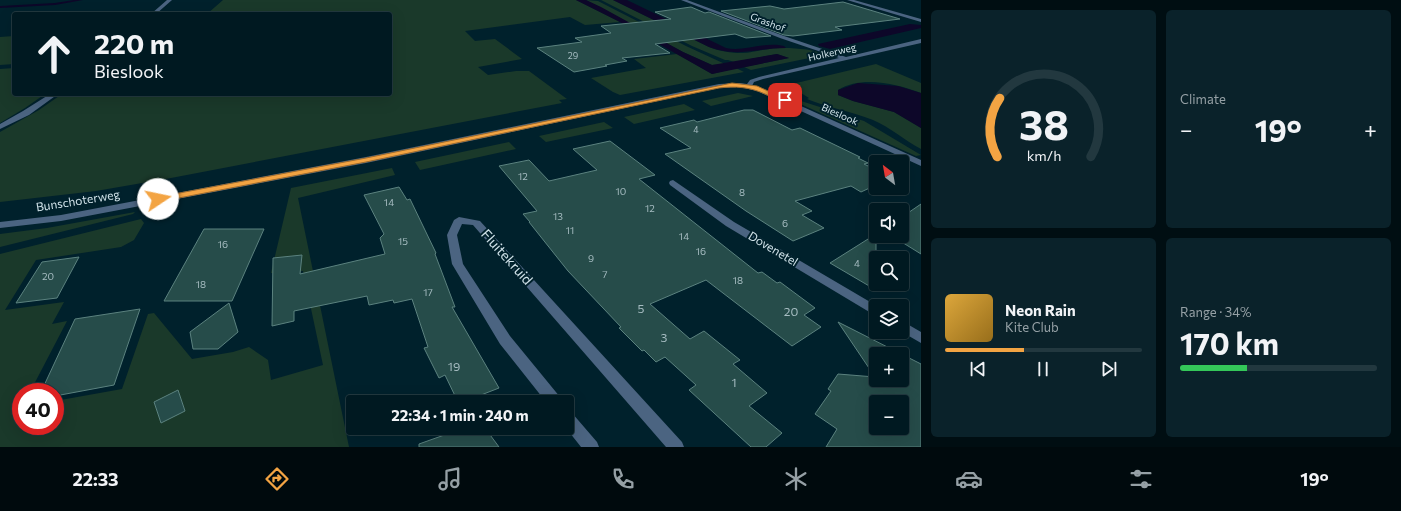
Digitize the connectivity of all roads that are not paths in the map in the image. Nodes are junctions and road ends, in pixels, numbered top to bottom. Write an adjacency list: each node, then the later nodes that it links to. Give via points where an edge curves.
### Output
1 (170, 0): 4 (street)
2 (683, 0): 7 (street, Grashof)
3 (849, 0): 5 (street)
4 (155, 12)
5 (921, 21)
6 (921, 41): 7 (street, Holkerweg)
7 (847, 59): 8 (street, Holkerweg, via 761,78 752,81)
8 (749, 86): 11 (street, Bieslook); 13 (street, Bunschoterweg, via 719,86 366,160 61,218)
9 (52, 96): 10 (street)
10 (0, 127)
11 (921, 163)
12 (673, 182): 14 (street, Dovenetel, via 730,224)
13 (0, 225)
14 (869, 307)
15 (909, 330): 16 (street)
16 (921, 338)
17 (548, 395): 20 (street, Fluitekruid, via 505,340 458,264 452,235 459,220 476,223)
18 (574, 426): 19 (street)
19 (591, 447)
20 (676, 447)

